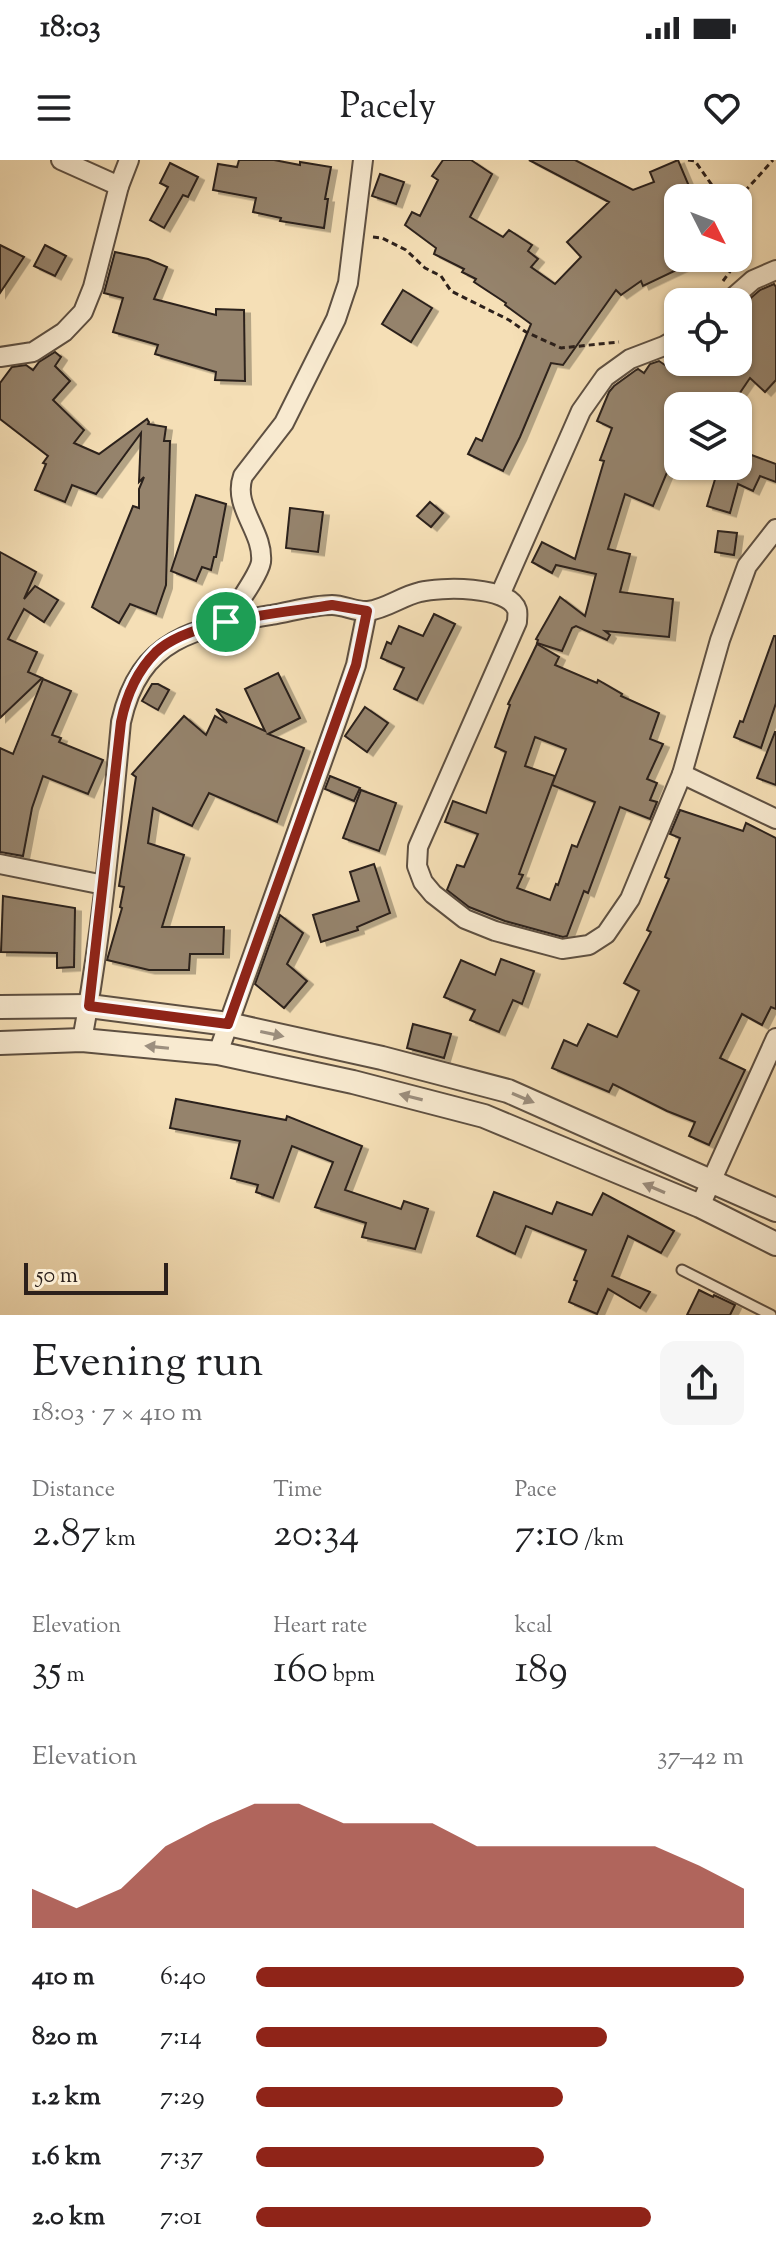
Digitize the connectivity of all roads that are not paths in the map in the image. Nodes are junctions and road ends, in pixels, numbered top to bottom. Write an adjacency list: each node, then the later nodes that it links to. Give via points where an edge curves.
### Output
1 (61, 160): 4 (street)
2 (129, 160): 4 (street)
3 (363, 160): 12 (street, via 348,283 336,319 284,423 239,487 261,564)
4 (119, 186): 8 (street, via 83,312 33,352)
5 (776, 270): 6 (street)
6 (744, 288)
7 (664, 346): 10 (street, via 630,359 605,377 581,411)
8 (0, 357)
9 (776, 529): 13 (street, via 747,566 733,600)
10 (500, 595): 11 (street, via 443,588); 13 (street, via 512,602 517,622 418,847 417,866 433,894 465,919 495,931 562,949 589,945 606,934 630,899)
11 (367, 611): 12 (street, via 332,605); 19 (street, via 356,665)
12 (226, 622): 16 (street, via 179,637 157,652 126,700)
13 (682, 774): 14 (street)
14 (776, 819)
15 (0, 864): 16 (street)
16 (104, 885): 17 (street)
17 (89, 1006): 18 (street); 19 (street); 21 (street)
18 (0, 1007)
19 (228, 1024): 23 (street); 24 (street, one-way to 24, via 508,1091)
20 (776, 1038): 24 (street)
21 (82, 1040): 22 (street); 23 (street, one-way to 21)
22 (0, 1043)
23 (218, 1053): 25 (street, one-way to 23, via 484,1116)
24 (713, 1181): 25 (street); 26 (street)
25 (700, 1206): 27 (street)
26 (776, 1210)
27 (776, 1244)
28 (682, 1270): 29 (lane)
29 (771, 1315)

